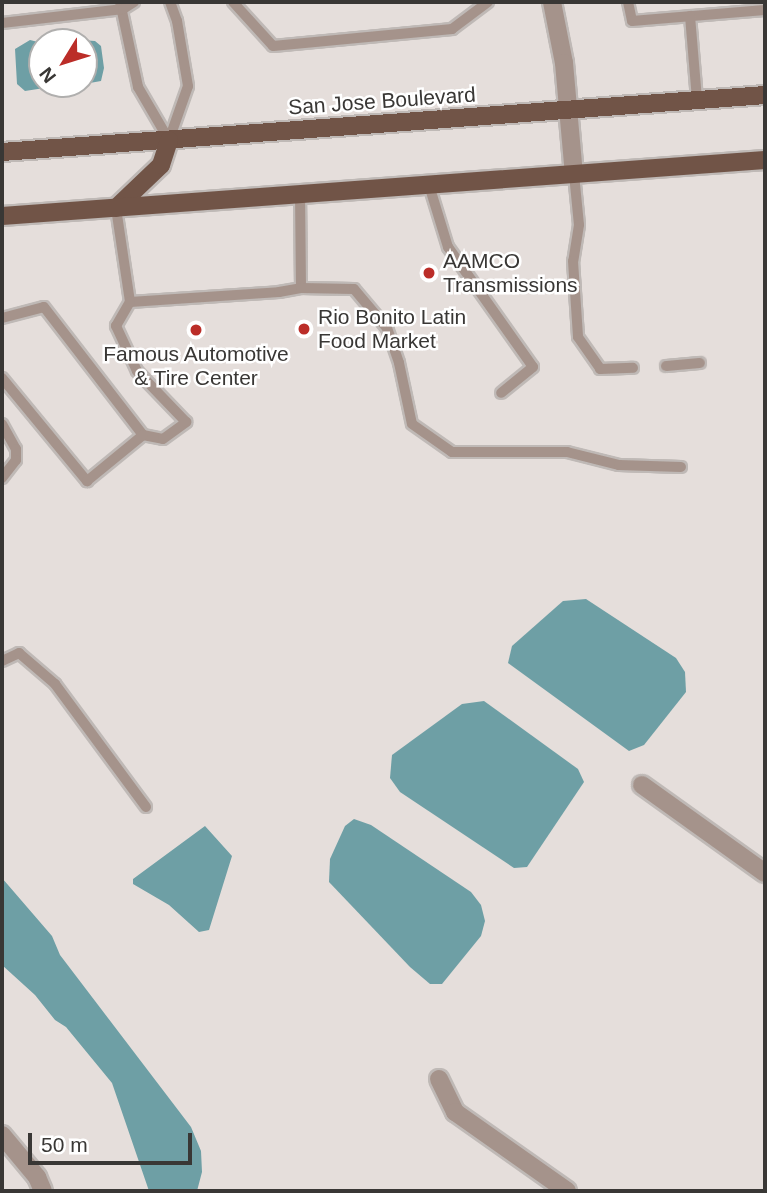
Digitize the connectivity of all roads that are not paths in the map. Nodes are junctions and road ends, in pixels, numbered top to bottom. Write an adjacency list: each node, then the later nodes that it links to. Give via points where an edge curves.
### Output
1 (134, 2): 7 (lane)
2 (170, 2): 14 (lane, via 188,86)
3 (233, 2): 4 (lane, via 273,46 452,29)
4 (488, 2)
5 (552, 2): 13 (street)
6 (628, 2): 9 (lane, via 632,21)
7 (122, 6): 10 (lane); 14 (lane, via 138,88)
8 (765, 10): 9 (lane)
9 (691, 16): 12 (lane)
10 (2, 23)
11 (765, 95): 12 (main road, San Jose Boulevard)
12 (697, 100): 13 (main road, San Jose Boulevard)
13 (568, 110): 14 (main road, San Jose Boulevard); 17 (street)
14 (169, 140): 15 (main road, San Jose Boulevard); 20 (main road, via 162,164)
15 (2, 152)
16 (765, 160): 17 (main road)
17 (574, 174): 18 (main road); 27 (lane, via 579,225 573,261 578,337 600,369)
18 (429, 185): 19 (main road); 29 (lane, via 452,254 533,367)
19 (300, 194): 20 (main road); 22 (lane)
20 (116, 208): 21 (main road); 23 (lane)
21 (2, 216)
22 (301, 288): 23 (lane); 32 (lane, via 354,289 387,328 412,424 452,452 567,452 619,464)
23 (130, 302): 31 (lane, via 116,326 137,370 186,422 163,439)
24 (2, 318): 31 (lane, via 44,307)
25 (700, 363): 26 (lane)
26 (666, 366)
27 (633, 368)
28 (2, 378): 31 (lane, via 87,481)
29 (501, 393)
30 (2, 424): 33 (lane, via 16,449 16,460)
31 (143, 435)
32 (681, 467)
33 (2, 478)
34 (2, 662): 36 (lane, via 19,653 55,684)
35 (642, 785): 37 (street)
36 (146, 807)
37 (765, 873)
38 (439, 1079): 41 (street, via 455,1112)
39 (2, 1135): 40 (street)
40 (43, 1191)
41 (567, 1191)

